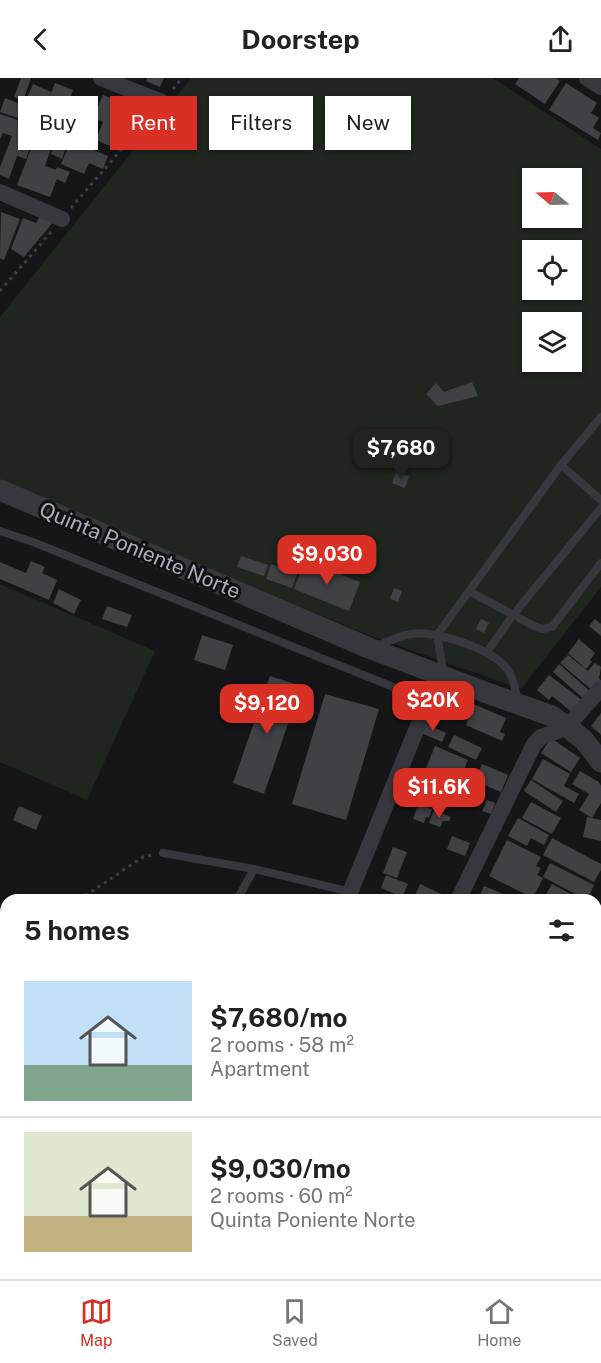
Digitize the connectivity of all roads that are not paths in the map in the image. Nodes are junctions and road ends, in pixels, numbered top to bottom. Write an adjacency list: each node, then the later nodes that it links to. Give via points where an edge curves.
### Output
1 (101, 78): 2 (street)
2 (147, 96)
3 (0, 192): 4 (street)
4 (62, 219)
5 (601, 417): 6 (lane)
6 (561, 465): 8 (lane); 12 (lane)
7 (0, 489): 15 (street, Quinta Poniente Norte)
8 (601, 500)
9 (601, 508): 13 (lane)
10 (0, 531): 19 (lane)
11 (601, 563): 13 (lane, via 552,627 542,629)
12 (469, 591): 13 (lane); 14 (lane)
13 (513, 615): 16 (lane)
14 (437, 635): 15 (lane, via 411,634); 16 (lane); 17 (lane)
15 (369, 648): 17 (street, Quinta Poniente Norte)
16 (487, 652): 20 (lane, via 507,670)
17 (444, 676): 19 (street); 20 (street, Quinta Poniente Norte)
18 (601, 688): 21 (street)
19 (429, 701): 27 (street)
20 (519, 704): 21 (street, Quinta Poniente Norte, via 552,716)
21 (566, 728): 22 (street, Quinta Poniente Norte, via 583,739); 28 (street, via 541,737 529,751)
22 (601, 762)
23 (163, 854): 24 (lane)
24 (254, 870): 25 (lane); 26 (lane)
25 (240, 894)
26 (342, 894)
27 (350, 894)
28 (461, 894)

